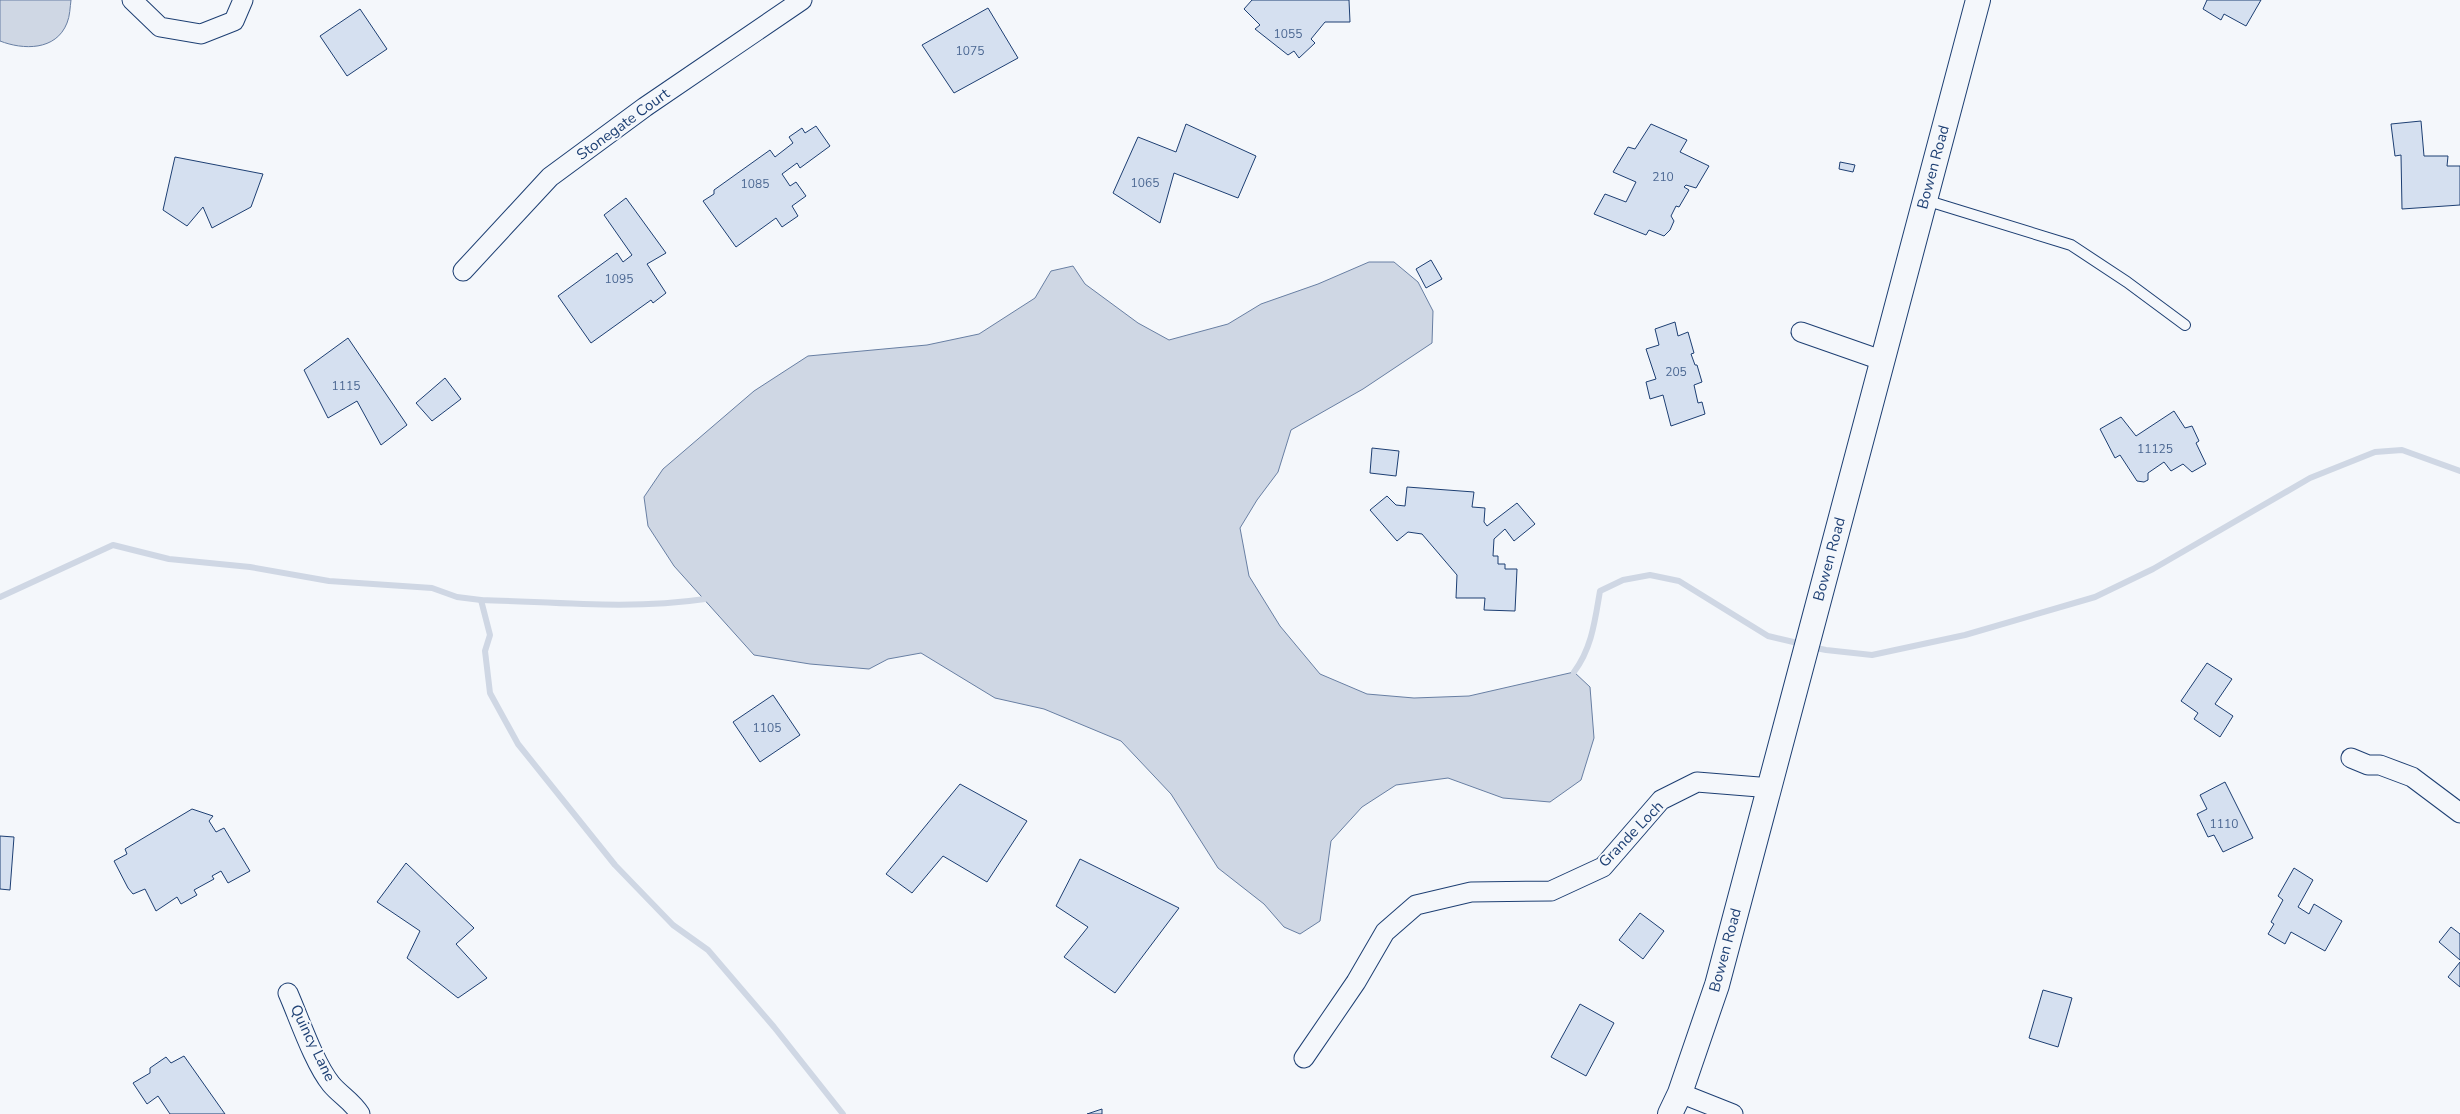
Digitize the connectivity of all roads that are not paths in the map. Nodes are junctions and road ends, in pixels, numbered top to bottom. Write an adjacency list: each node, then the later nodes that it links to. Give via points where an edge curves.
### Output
1 (132, 0): 2 (street, via 160,27 201,34 234,21)
2 (243, 0)
3 (802, 0): 6 (street, Stonegate Court, via 550,177)
4 (1978, 0): 5 (street, Bowen Road)
5 (1924, 199): 7 (lane, via 2071,245); 9 (street, Bowen Road)
6 (463, 271)
7 (2185, 324)
8 (1802, 332): 9 (street)
9 (1881, 360): 11 (street, Bowen Road)
10 (2351, 758): 12 (street, via 2412,777)
11 (1768, 790): 14 (street, Grande Loch, via 1697,782 1662,800 1603,867 1551,891 1470,892 1416,905 1386,932); 15 (street, Bowen Road, via 1717,985)
12 (2460, 813)
13 (288, 993): 16 (street, Quincy Lane, via 330,1083 354,1104)
14 (1304, 1058)
15 (1680, 1093): 17 (street, Bowen Road); 18 (street)
16 (360, 1114)
17 (1670, 1114)
18 (1733, 1114)

